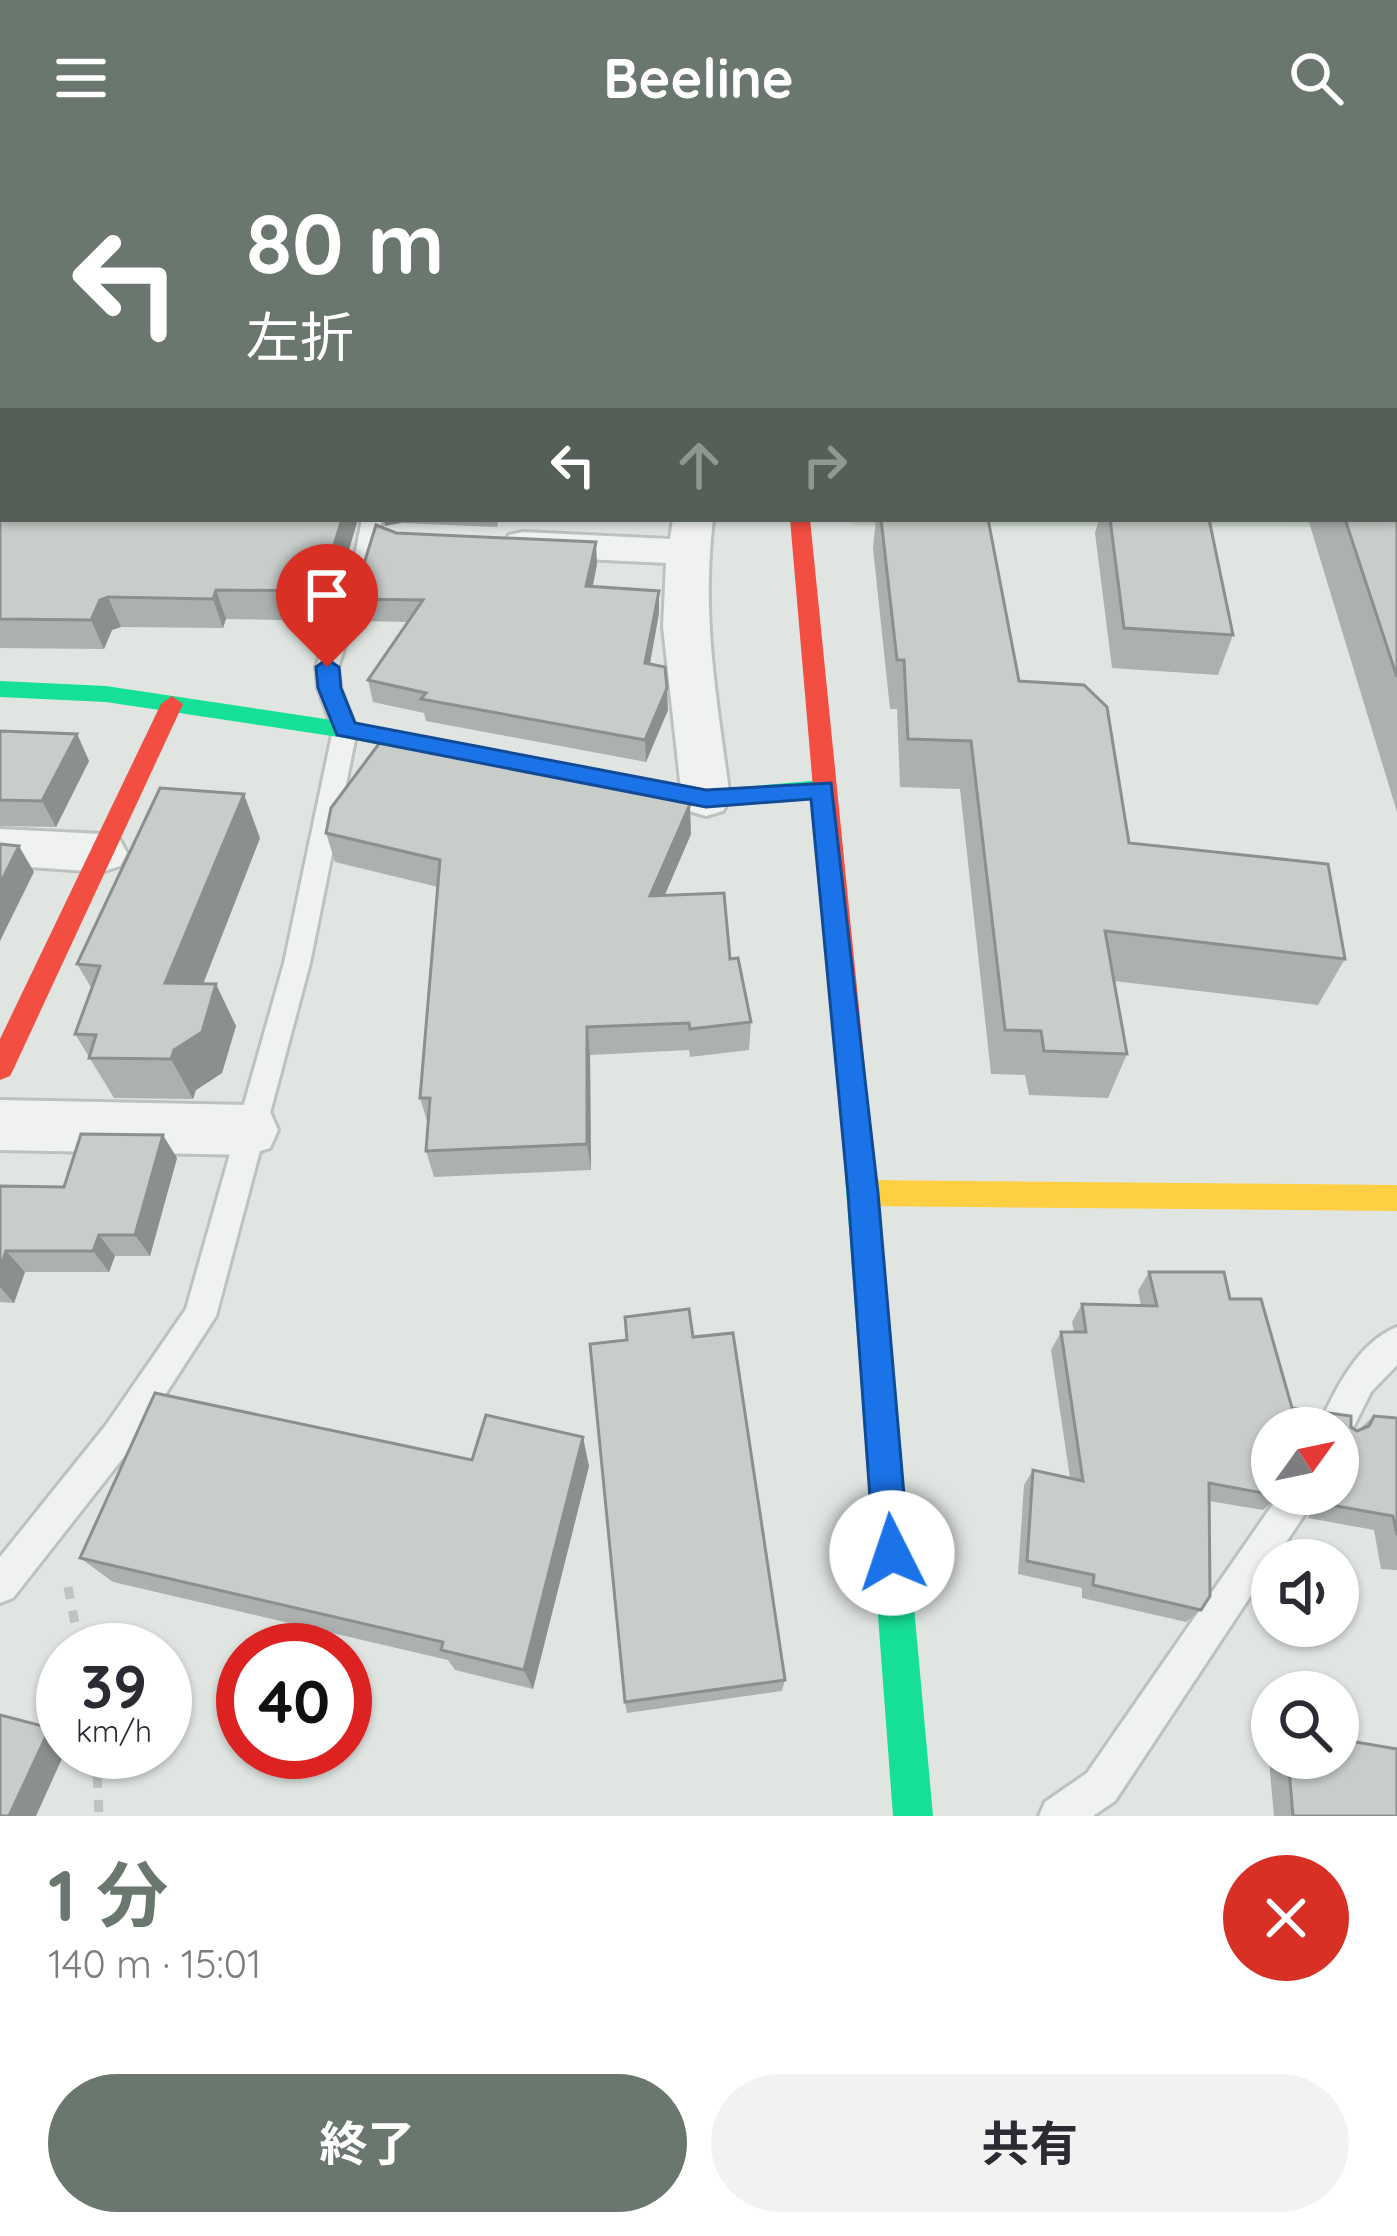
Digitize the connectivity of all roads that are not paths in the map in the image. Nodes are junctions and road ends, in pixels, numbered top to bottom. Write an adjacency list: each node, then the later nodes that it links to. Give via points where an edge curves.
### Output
1 (371, 522): 7 (lane, via 327,667)
2 (800, 522): 8 (street)
3 (691, 535): 4 (street); 9 (street, via 685,627)
4 (473, 542)
5 (0, 688): 6 (street)
6 (172, 704): 7 (street); 11 (street)
7 (345, 730): 9 (street); 14 (lane, via 297,963)
8 (822, 789): 9 (street); 15 (street)
9 (706, 799)
10 (0, 848): 11 (street)
11 (101, 854): 12 (street)
12 (0, 1068)
13 (0, 1125): 14 (street)
14 (249, 1130): 20 (lane, via 200,1316 118,1437)
15 (863, 1193): 16 (street); 21 (street)
16 (1397, 1198)
17 (1397, 1342): 18 (lane)
18 (1346, 1407)
19 (1287, 1515): 22 (lane, via 1101,1787)
20 (0, 1585)
21 (913, 1816)
22 (1059, 1816)

